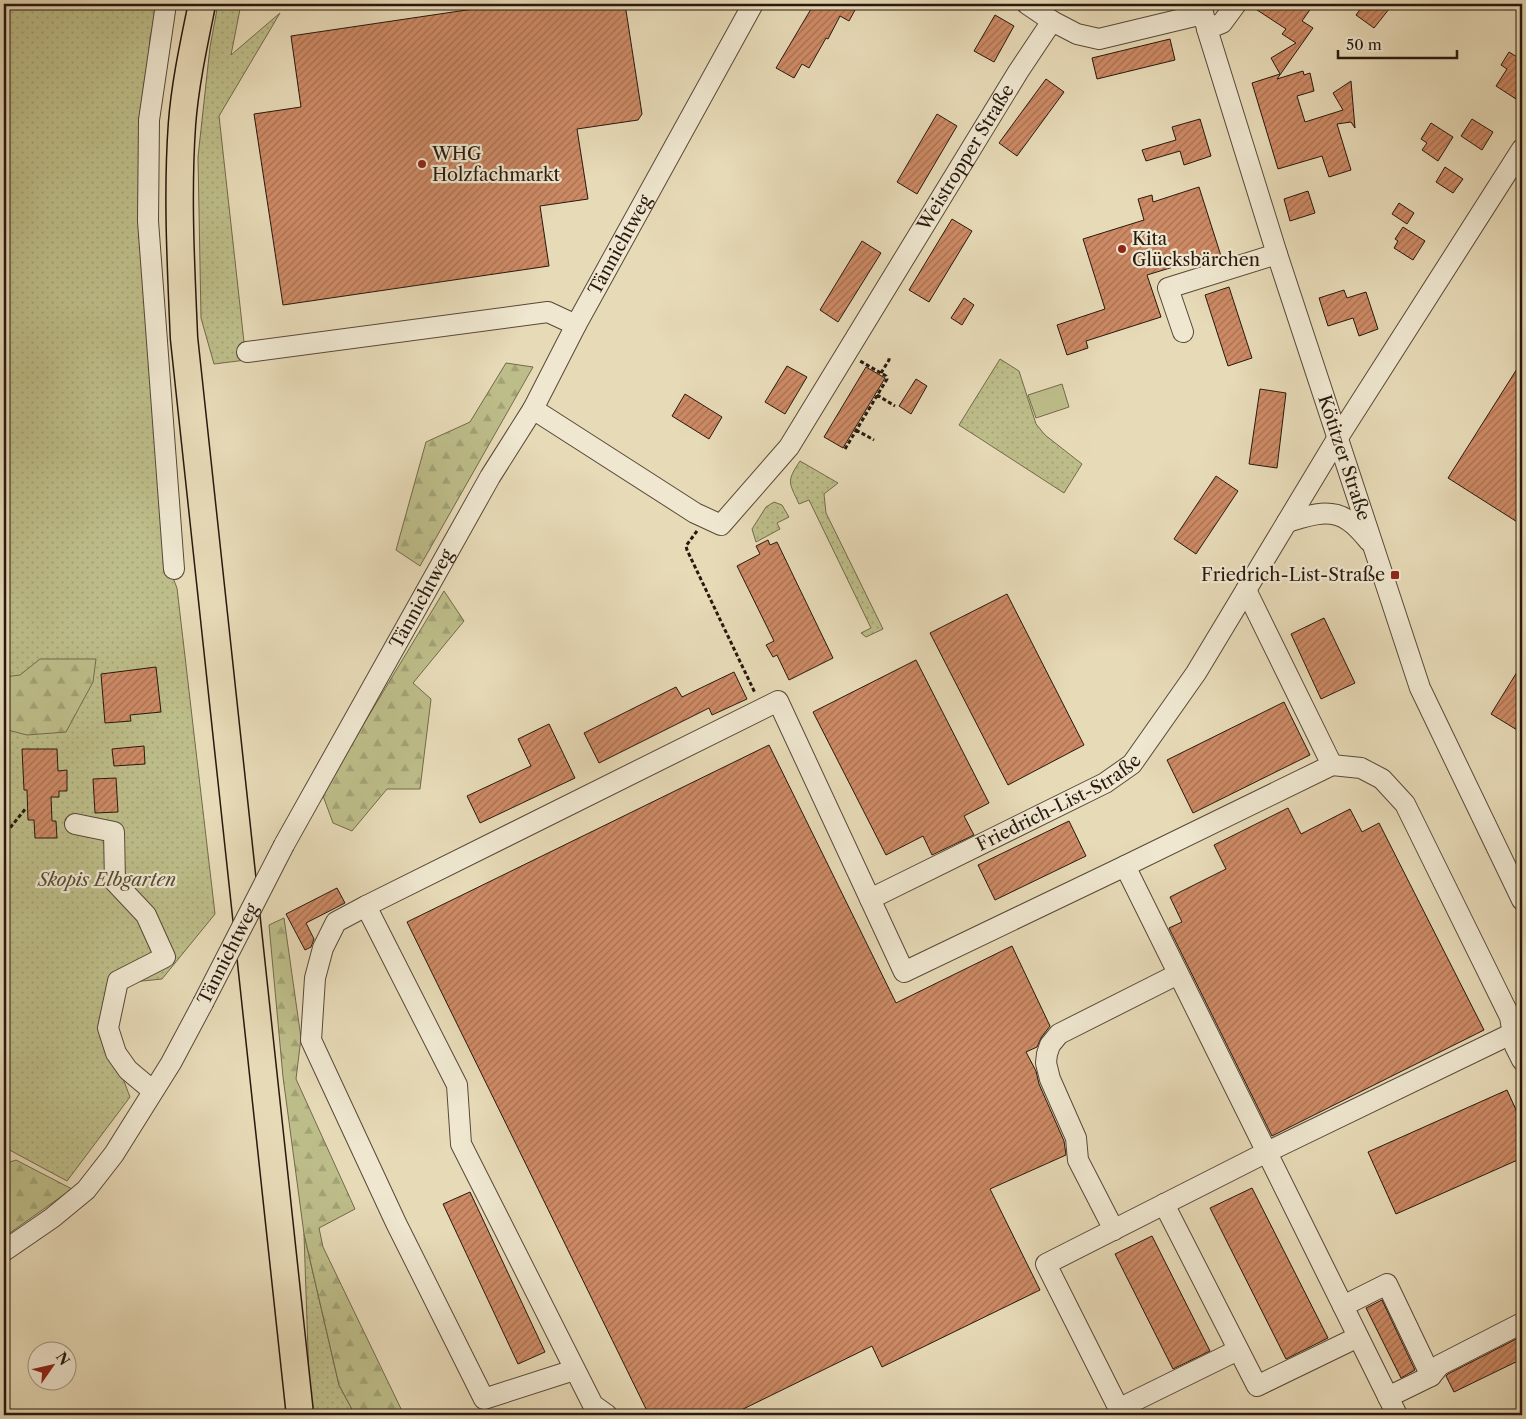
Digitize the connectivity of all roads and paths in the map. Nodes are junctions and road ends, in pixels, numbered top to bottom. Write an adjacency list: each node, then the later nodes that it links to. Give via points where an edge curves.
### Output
1 (166, 4): 26 (street, via 148,120 148,221)
2 (202, 4): 53 (main road, via 182,123 179,228 184,338)
3 (753, 4): 10 (street, Tännichtweg)
4 (1027, 4): 7 (street)
5 (1236, 4): 6 (street, via 1222,23)
6 (1204, 15): 7 (street, via 1099,39 1077,34); 9 (street, Kötitzer Straße)
7 (1052, 21): 13 (street, Weistropper Straße)
8 (1522, 149): 20 (street, Friedrich-List-Straße)
9 (1277, 254): 11 (street, via 1168,288); 20 (street, Kötitzer Straße)
10 (576, 325): 12 (street, via 548,312); 18 (street, Tännichtweg)
11 (1183, 332)
12 (247, 352)
13 (846, 353): 15 (path); 18 (street, Weistropper Straße, via 789,447 721,526 695,513)
14 (889, 356): 15 (path)
15 (881, 373): 16 (path, via 887,379)
16 (877, 396): 17 (path); 19 (path)
17 (895, 406)
18 (533, 409): 40 (street, Tännichtweg, bridge, via 490,477 284,845 172,1063)
19 (856, 430): 21 (path); 22 (path)
20 (1337, 439): 23 (street, Friedrich-List-Straße); 24 (street, Kötitzer Straße)
21 (874, 440)
22 (845, 449)
23 (1287, 522): 24 (street, via 1317,513 1333,514 1349,520); 27 (street, Friedrich-List-Straße)
24 (1372, 544): 35 (street, Kötitzer Straße, via 1420,688)
25 (687, 550): 28 (path)
26 (174, 569)
27 (1246, 590): 29 (street); 34 (street, Friedrich-List-Straße, via 1196,673 1132,764 1105,784)
28 (762, 708): 34 (street, via 778,700); 36 (street)
29 (1332, 765): 33 (street); 38 (street, via 1361,768 1382,779 1405,804 1510,1017)
30 (26, 808): 32 (path, via 10,828)
31 (75, 824): 40 (street, via 114,832 115,882 146,915 165,957 118,981 108,1028 116,1053 128,1070)
32 (4, 827)
33 (1125, 866): 34 (street, via 904,972); 37 (street)
34 (870, 899)
35 (1522, 900)
36 (366, 906): 49 (street, via 457,1085 461,1144); 49 (street, via 336,922 323,948 315,978 312,1040 396,1224 484,1399)
37 (1178, 974): 41 (street); 43 (street, via 1059,1034 1047,1054 1050,1078 1076,1138 1078,1160)
38 (1512, 1033): 39 (street); 41 (street)
39 (1522, 1060)
40 (153, 1092): 44 (street, Tännichtweg, via 114,1154 86,1190)
41 (1267, 1152): 42 (street); 45 (street)
42 (1164, 1204): 43 (street); 48 (street)
43 (1114, 1230): 52 (street, via 1046,1264)
44 (4, 1251)
45 (1343, 1306): 47 (street); 50 (street, via 1387,1284)
46 (1522, 1324): 50 (street, via 1440,1365)
47 (1358, 1337): 48 (street, via 1257,1386); 51 (street)
48 (1238, 1350): 52 (street)
49 (574, 1370): 54 (street, via 592,1405)
50 (1431, 1376): 51 (street)
51 (1388, 1397): 55 (street)
52 (1120, 1412)
53 (300, 1415)
54 (608, 1415)
55 (1397, 1415)

